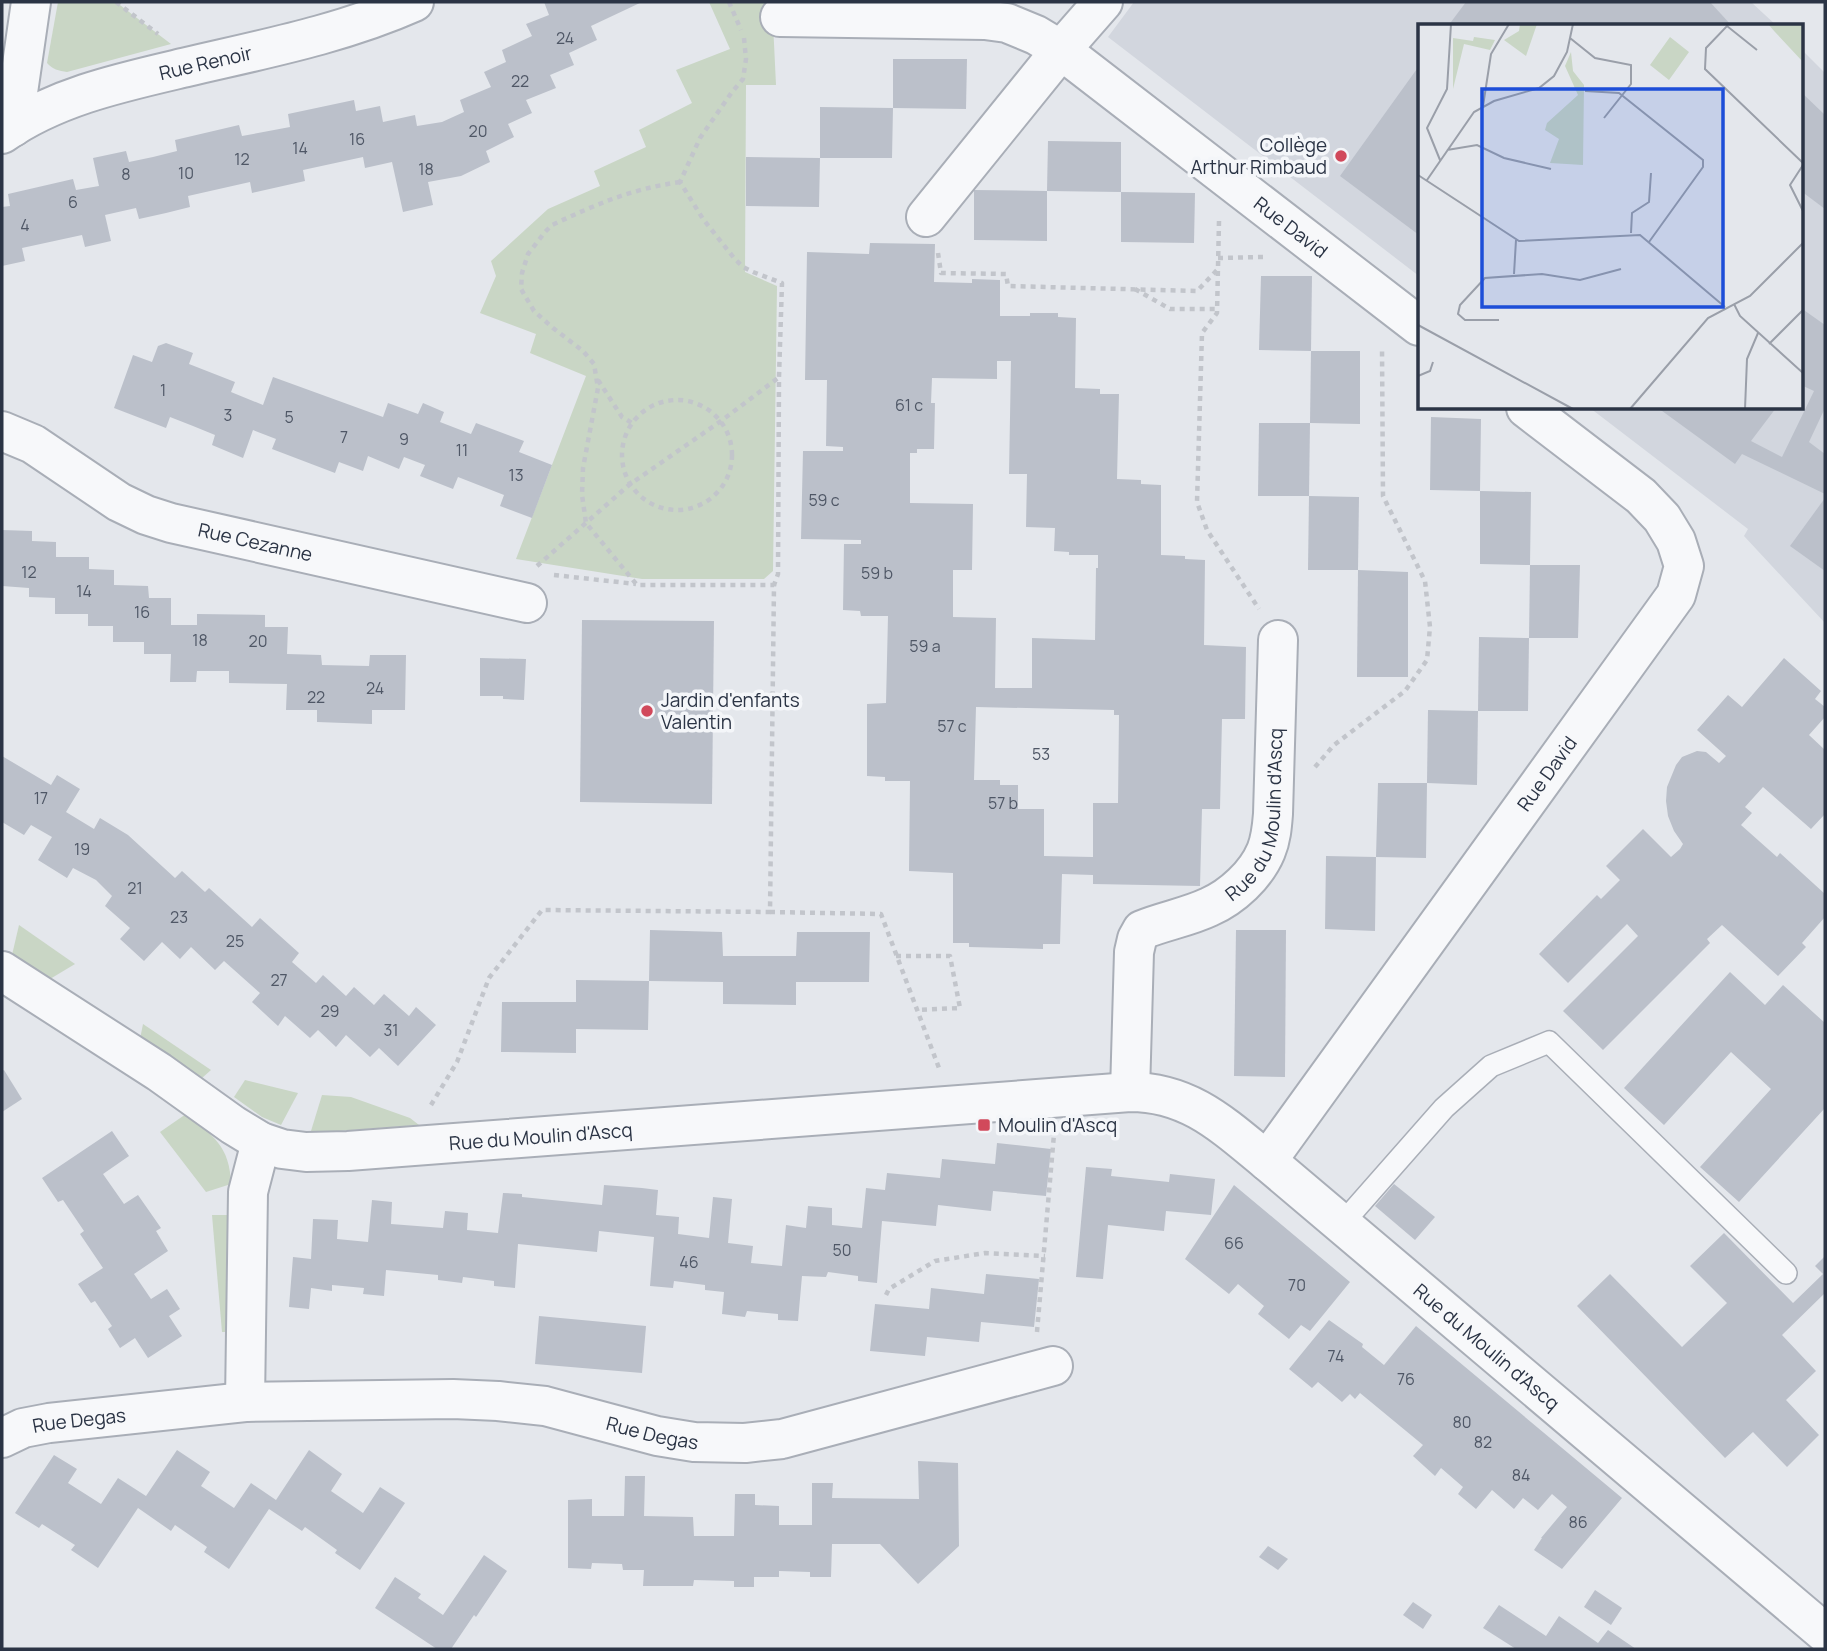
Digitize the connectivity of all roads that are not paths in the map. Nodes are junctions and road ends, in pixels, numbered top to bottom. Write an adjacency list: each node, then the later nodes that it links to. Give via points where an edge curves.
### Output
1 (31, 2): 6 (street)
2 (414, 2): 6 (street, Rue Renoir, via 294,43 89,92 47,108)
3 (1102, 2): 5 (street)
4 (780, 17): 5 (street, Rue David, via 985,20 1007,23)
5 (1061, 50): 7 (street); 8 (street, Rue David)
6 (7, 131)
7 (926, 217)
8 (1418, 325)
9 (1529, 410): 16 (street, Rue David, via 1641,496 1661,518 1676,541 1684,566 1676,595)
10 (2, 431): 11 (street, Rue Cezanne, via 33,444 146,515)
11 (527, 603)
12 (1278, 640): 14 (street, Rue du Moulin d'Ascq, via 1273,814 1265,853 1224,899 1142,930 1133,964)
13 (2, 971): 15 (street, Rue du Moulin d'Ascq)
14 (1130, 1092): 15 (street, Rue du Moulin d'Ascq, via 306,1153); 16 (street, Rue du Moulin d'Ascq, via 1167,1096 1194,1106)
15 (261, 1142): 20 (street, via 248,1192)
16 (1267, 1161): 17 (street, Rue du Moulin d'Ascq)
17 (1341, 1225): 18 (lane, via 1444,1108 1490,1066 1549,1042); 22 (street, Rue du Moulin d'Ascq)
18 (1786, 1273)
19 (1043, 1368): 20 (street, Rue Degas, via 782,1439 745,1443 657,1436 545,1406 498,1401)
20 (246, 1402): 21 (street, Rue Degas, via 49,1423)
21 (2, 1438)
22 (1825, 1633)

